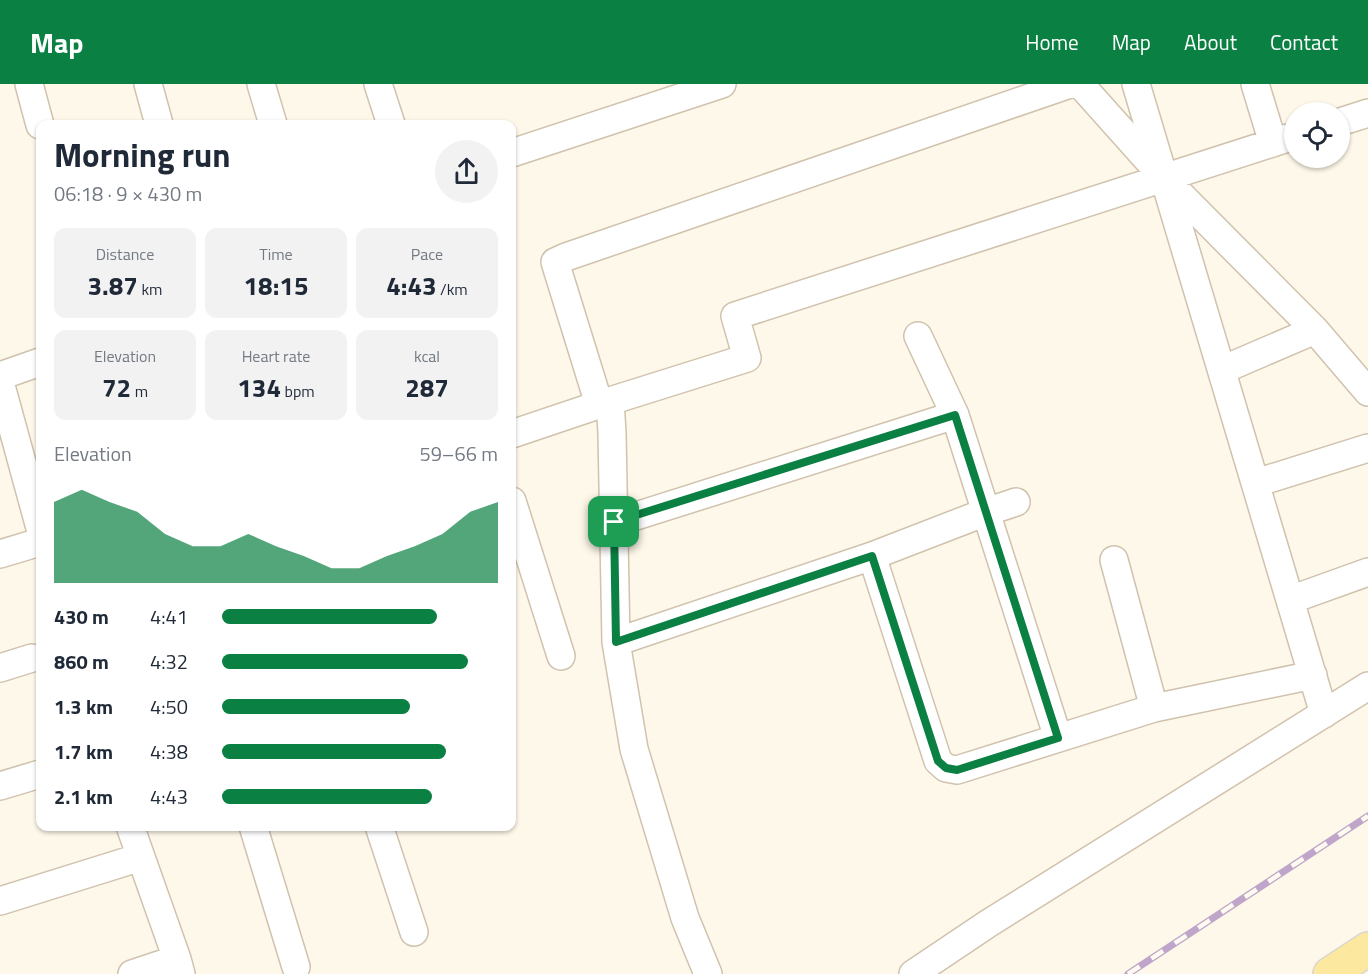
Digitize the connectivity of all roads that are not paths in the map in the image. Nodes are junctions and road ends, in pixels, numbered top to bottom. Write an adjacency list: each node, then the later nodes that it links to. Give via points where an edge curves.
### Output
1 (29, 84): 12 (street)
2 (148, 84): 13 (street)
3 (261, 84): 14 (street)
4 (378, 84): 15 (street)
5 (722, 84): 17 (street)
6 (1070, 84): 26 (street, via 555,262)
7 (1080, 84): 18 (street)
8 (1136, 84): 18 (street)
9 (1254, 84): 16 (street)
10 (1368, 113): 11 (street)
11 (1350, 119)
12 (39, 120)
13 (158, 120)
14 (272, 120)
15 (390, 120)
16 (1284, 140): 18 (street)
17 (516, 152)
18 (1164, 178): 19 (street); 22 (street); 26 (street, via 735,316 747,358)
19 (1315, 330): 22 (street); 25 (street)
20 (918, 336): 27 (street)
21 (36, 363): 23 (street)
22 (1222, 370): 31 (street)
23 (0, 376)
24 (0, 382): 29 (street)
25 (1368, 392)
26 (604, 402): 28 (street); 36 (street, via 612,433)
27 (955, 415): 33 (street); 36 (street)
28 (516, 433)
29 (8, 438): 35 (street)
30 (1368, 448): 31 (street)
31 (1256, 483): 42 (street)
32 (1016, 502): 33 (street)
33 (986, 512): 39 (street); 51 (street)
34 (516, 514): 44 (street)
35 (36, 517)
36 (614, 522): 43 (street)
37 (36, 543): 38 (street)
38 (0, 554)
39 (872, 556): 43 (street); 51 (street, via 938,761 957,770)
40 (1114, 560): 49 (street)
41 (1368, 572): 42 (street)
42 (1290, 600): 47 (street)
43 (616, 642): 64 (street, via 634,749 685,918)
44 (561, 656)
45 (32, 658): 46 (street)
46 (0, 668)
47 (1313, 675): 49 (street); 50 (street)
48 (1368, 686): 50 (street)
49 (1154, 708): 51 (street)
50 (1324, 714): 65 (street)
51 (1058, 738)
52 (36, 775): 53 (street)
53 (0, 786)
54 (132, 831): 57 (street)
55 (255, 831): 62 (street)
56 (381, 831): 59 (street)
57 (141, 857): 58 (street); 61 (street)
58 (0, 901)
59 (414, 932)
60 (1368, 949): 66 (main road)
61 (179, 967): 63 (street)
62 (296, 967)
63 (132, 974)
64 (708, 974)
65 (912, 974)
66 (1330, 974)

